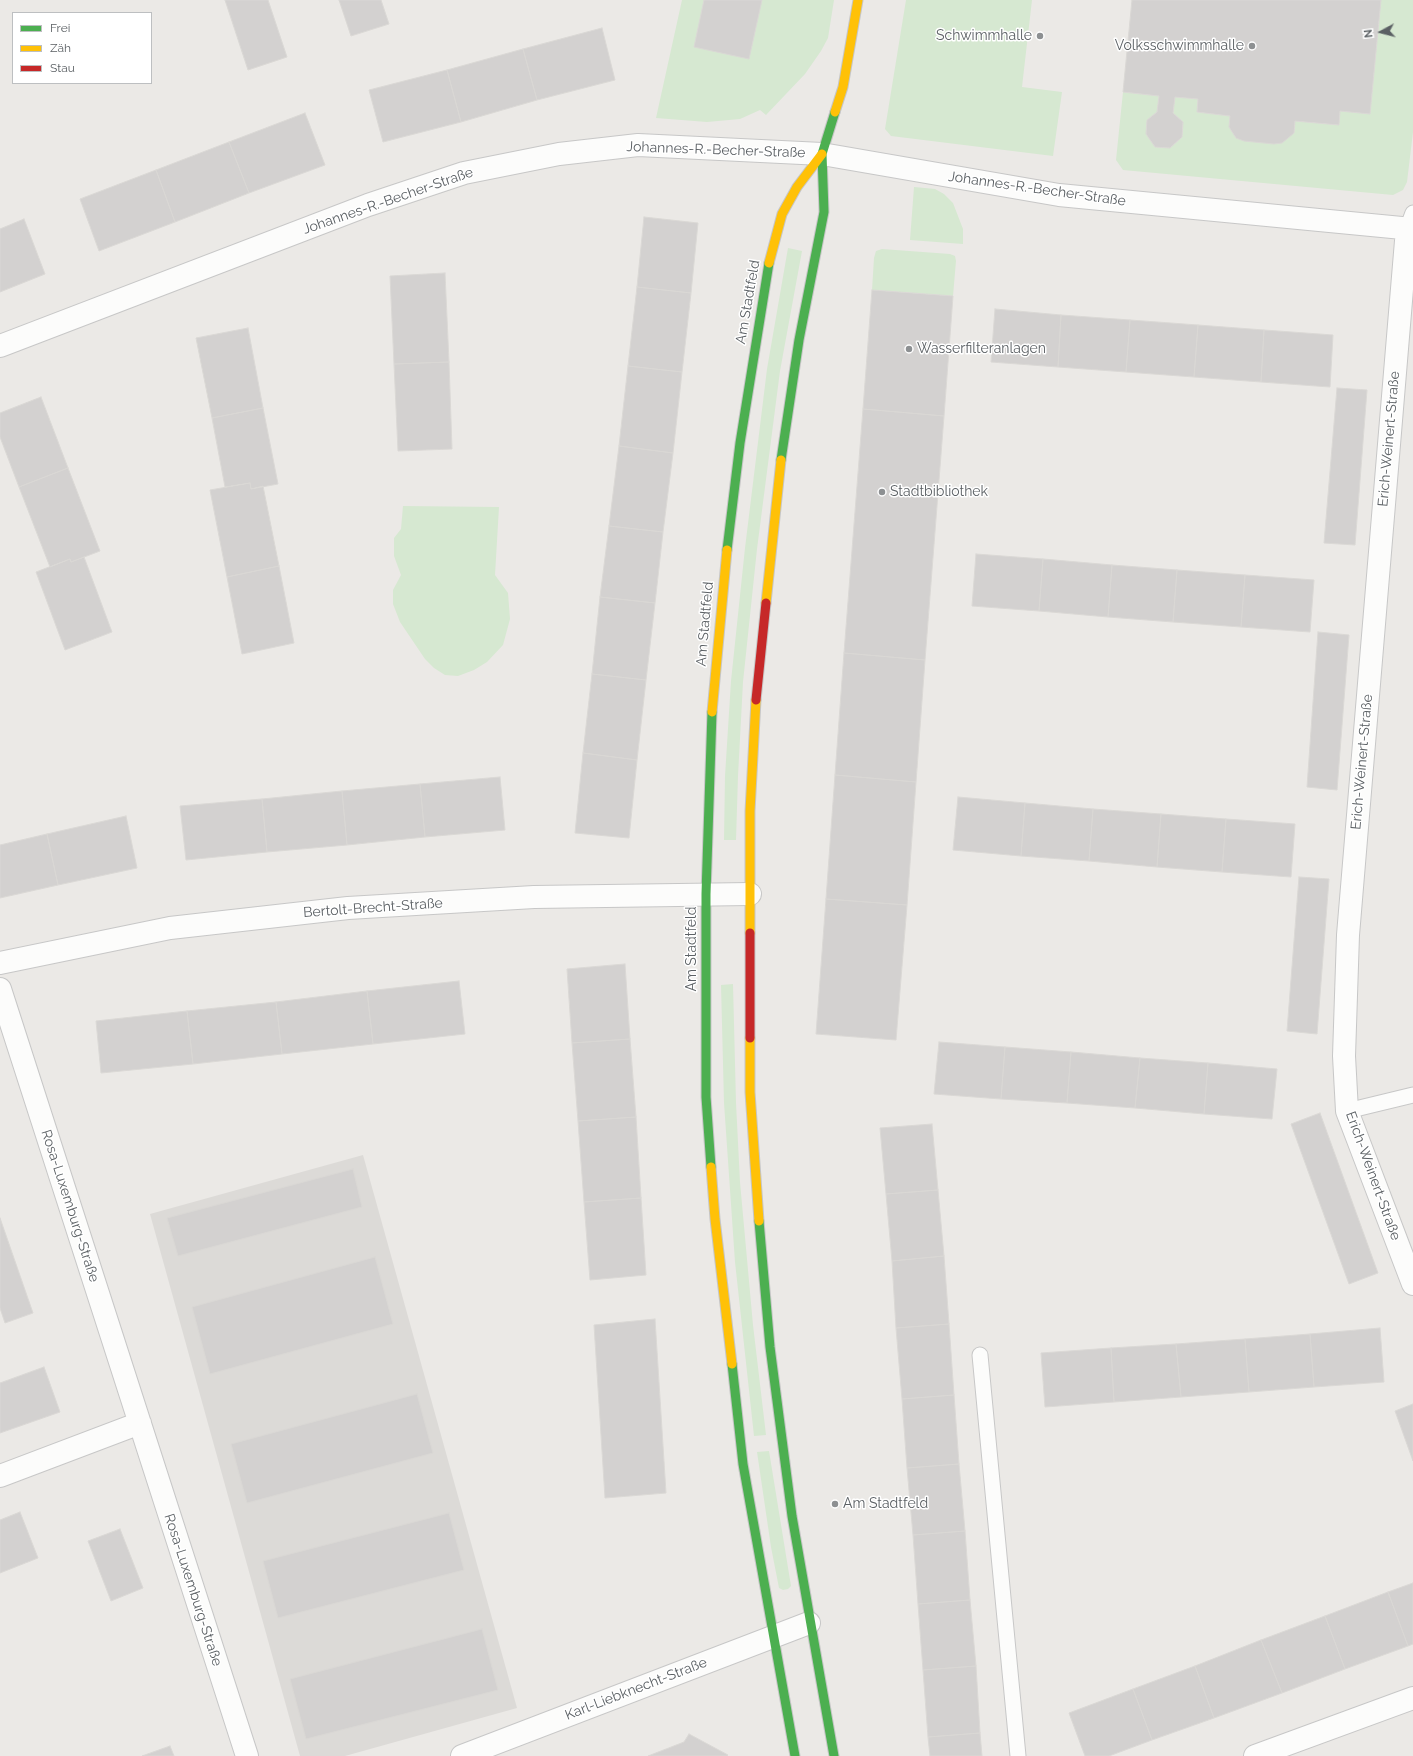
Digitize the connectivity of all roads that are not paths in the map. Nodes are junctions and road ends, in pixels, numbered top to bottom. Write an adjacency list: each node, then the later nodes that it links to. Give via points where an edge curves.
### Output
1 (858, 0): 2 (street, Am Stadtfeld, via 843,87)
2 (822, 154): 3 (street, Johannes-R.-Becher-Straße, via 1059,195); 4 (street, Johannes-R.-Becher-Straße, via 638,145 559,154 464,173 368,205); 5 (street, Am Stadtfeld, via 797,187 782,214 771,250 756,335 724,572 713,689); 6 (street, Am Stadtfeld, via 824,212 799,340 783,446 756,693 750,811)
3 (1411, 223): 10 (street, Erich-Weinert-Straße, via 1348,935 1344,1056)
4 (0, 346)
5 (706, 894): 6 (street, Bertolt-Brecht-Straße); 7 (street, Bertolt-Brecht-Straße, via 534,897 348,908 170,928); 16 (street, Am Stadtfeld, via 706,1097 715,1219 743,1464)
6 (750, 894): 15 (street, Am Stadtfeld, via 750,1092 755,1177 770,1347 792,1516)
7 (0, 963)
8 (0, 989): 13 (street, Rosa-Luxemburg-Straße)
9 (1413, 1095): 10 (lane)
10 (1347, 1111): 11 (street, Erich-Weinert-Straße)
11 (1413, 1284)
12 (980, 1355): 22 (lane)
13 (140, 1423): 14 (street); 18 (street, Rosa-Luxemburg-Straße)
14 (0, 1476)
15 (810, 1623): 16 (street, Karl-Liebknecht-Straße); 21 (street, Am Stadtfeld)
16 (773, 1636): 19 (street, Karl-Liebknecht-Straße); 20 (street, Am Stadtfeld)
17 (1413, 1698): 23 (street)
18 (247, 1756)
19 (462, 1756)
20 (795, 1756)
21 (834, 1756)
22 (1018, 1756)
23 (1255, 1756)

